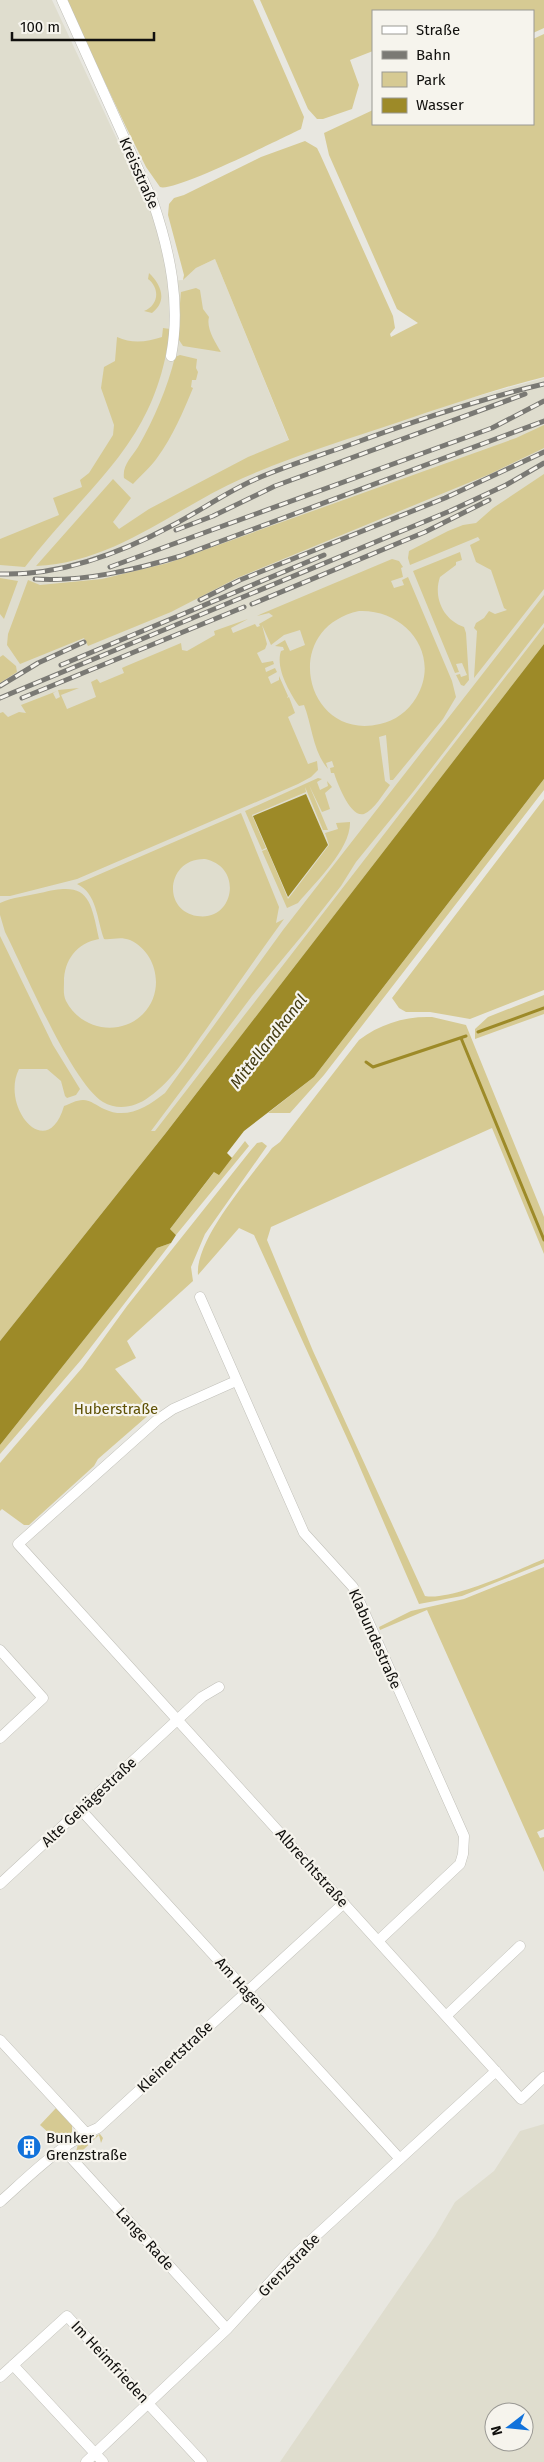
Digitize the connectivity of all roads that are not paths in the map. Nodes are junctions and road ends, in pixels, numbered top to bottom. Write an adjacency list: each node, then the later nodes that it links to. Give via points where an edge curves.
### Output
1 (62, 0): 2 (street, Kreisstraße, via 160,224 174,287)
2 (171, 356)
3 (200, 1297): 4 (street, Klabundestraße)
4 (236, 1381): 7 (street, Albrechtstraße, via 157,1420 18,1544); 12 (street, Klabundestraße, via 304,1533 353,1587 464,1836 460,1864)
5 (0, 1650): 8 (street, via 44,1698)
6 (219, 1688): 7 (street, via 202,1697)
7 (178, 1720): 9 (street, Alte Gehägestraße); 11 (street, Albrechtstraße)
8 (0, 1738)
9 (81, 1810): 10 (street, Alte Gehägestraße); 14 (street, Am Hagen)
10 (0, 1884)
11 (344, 1904): 12 (street, Albrechtstraße); 14 (street, Kleinertstraße)
12 (378, 1940): 15 (street, Albrechtstraße)
13 (520, 1946): 15 (street)
14 (247, 1992): 19 (street, Kleinertstraße, via 98,2128); 21 (street, Am Hagen)
15 (446, 2016): 17 (street, Albrechtstraße)
16 (0, 2040): 19 (street)
17 (496, 2071): 18 (street, Albrechtstraße, via 520,2098); 21 (street, Grenzstraße)
18 (544, 2077)
19 (86, 2133): 20 (street, Kleinertstraße)
20 (63, 2149): 22 (street, Kleinertstraße); 23 (street, Lange Rade)
21 (400, 2159): 23 (street, Grenzstraße, via 286,2264)
22 (0, 2202)
23 (227, 2329): 26 (street, Grenzstraße)
24 (14, 2365): 25 (street); 26 (street, Im Heimfrieden, via 68,2316); 27 (street)
25 (0, 2377)
26 (149, 2404): 27 (street, Grenzstraße); 30 (street, Im Heimfrieden)
27 (95, 2453): 28 (street, Grenzstraße); 29 (street)
28 (86, 2462)
29 (103, 2462)
30 (202, 2462)

